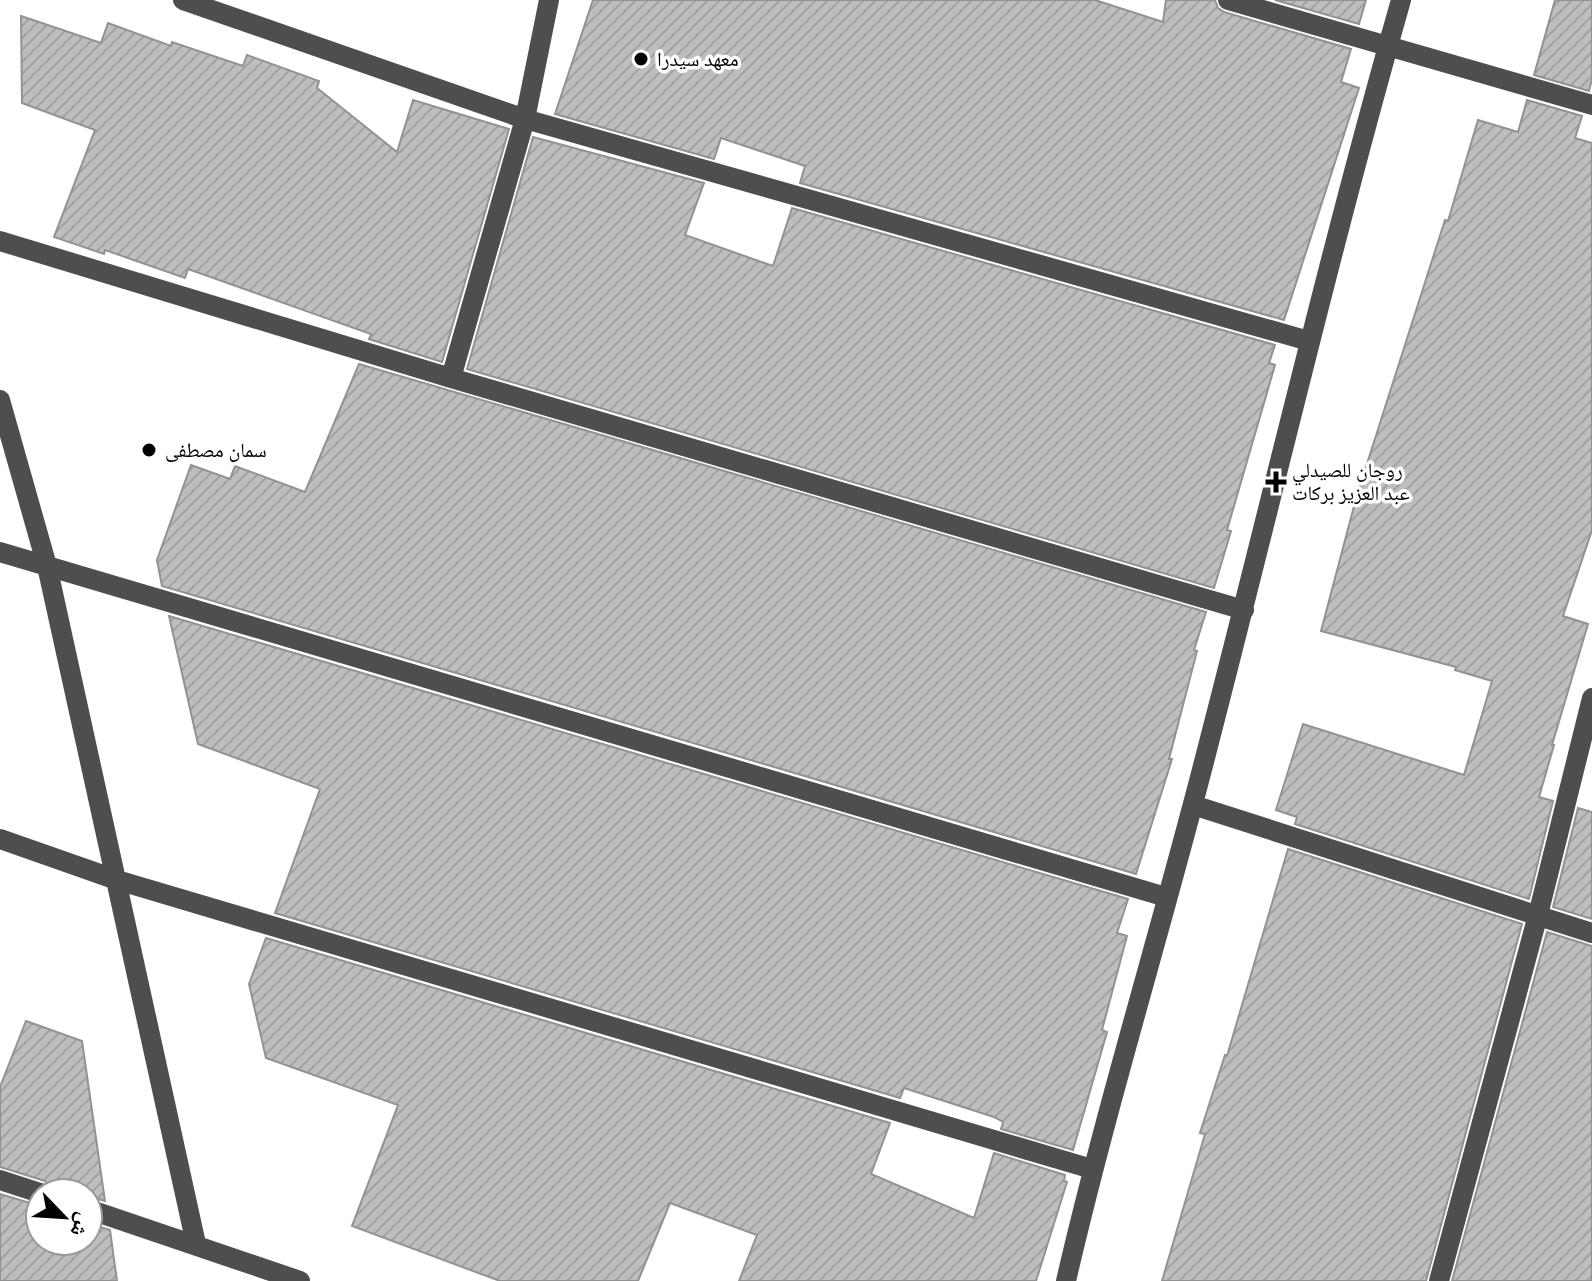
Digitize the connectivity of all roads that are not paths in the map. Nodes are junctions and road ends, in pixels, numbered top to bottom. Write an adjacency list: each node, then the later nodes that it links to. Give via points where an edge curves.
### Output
1 (183, 0): 7 (street)
2 (549, 0): 7 (street)
3 (1228, 0): 5 (street)
4 (1401, 0): 5 (street)
5 (1388, 47): 6 (street); 9 (street)
6 (1592, 105)
7 (525, 119): 9 (street); 10 (street)
8 (0, 241): 10 (street)
9 (1309, 341): 14 (street)
10 (451, 378): 14 (street)
11 (0, 400): 13 (street)
12 (0, 552): 13 (street)
13 (47, 566): 18 (street); 19 (street)
14 (1244, 610): 16 (street)
15 (1592, 698): 20 (street)
16 (1193, 805): 19 (street); 20 (street)
17 (0, 839): 18 (street)
18 (117, 880): 22 (street); 26 (street)
19 (1166, 897): 22 (street)
20 (1538, 915): 21 (street); 29 (street)
21 (1592, 933)
22 (1092, 1169): 28 (street)
23 (0, 1180): 24 (street)
24 (24, 1188)
25 (104, 1214): 26 (street)
26 (196, 1244): 27 (street)
27 (300, 1281)
28 (1066, 1281)
29 (1439, 1281)

